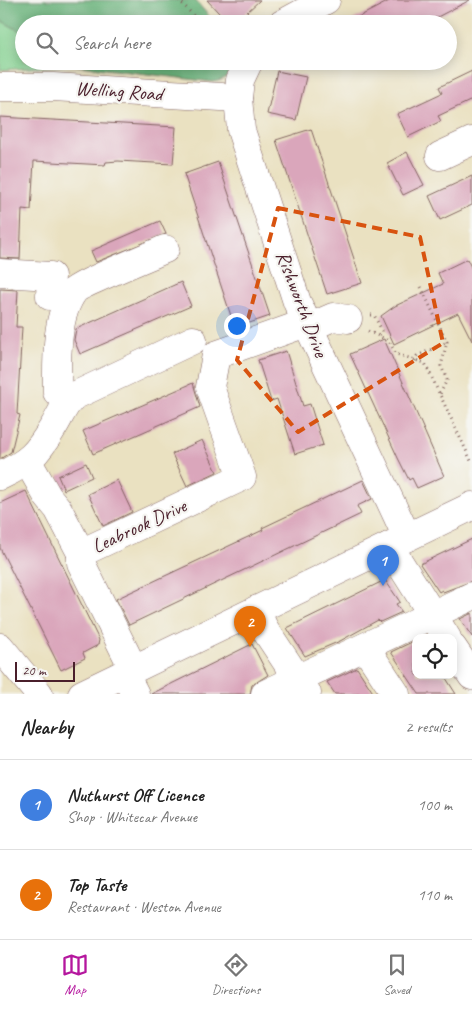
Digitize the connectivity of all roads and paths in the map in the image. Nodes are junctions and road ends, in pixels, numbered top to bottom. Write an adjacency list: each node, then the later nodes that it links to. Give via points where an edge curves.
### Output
1 (179, 0): 3 (path)
2 (326, 0): 4 (street)
3 (193, 15)
4 (298, 15)
5 (245, 70): 7 (street, Rishworth Drive)
6 (0, 87): 7 (street, Welling Road)
7 (238, 98): 16 (street, Rishworth Drive, via 240,130)
8 (472, 141): 9 (street)
9 (440, 156)
10 (165, 249): 22 (street, via 75,290 66,306 57,344 56,392)
11 (0, 273): 13 (street, via 51,276)
12 (421, 287): 19 (path)
13 (50, 296)
14 (374, 315): 17 (path, via 382,331)
15 (348, 319): 16 (street, via 333,317); 17 (path)
16 (307, 326): 27 (street, Rishworth Drive); 28 (street, Leabrook Drive, via 216,355 210,387 242,477)
17 (379, 336): 20 (path, via 389,341 396,354)
18 (192, 337): 22 (street, via 82,391)
19 (448, 342): 20 (path, via 417,356); 21 (path, via 441,366 447,380)
20 (415, 360): 21 (path, via 425,364)
21 (440, 395): 24 (path)
22 (67, 402): 23 (street)
23 (28, 462): 25 (street); 28 (street, Leabrook Drive, via 58,508)
24 (472, 463)
25 (0, 476)
26 (472, 506): 27 (street)
27 (398, 542): 30 (street); 31 (street, Rishworth Drive)
28 (81, 553): 37 (street, via 81,563)
29 (472, 596): 31 (street)
30 (256, 610): 37 (street); 38 (street, via 264,628)
31 (432, 615): 32 (street, Rishworth Drive); 34 (street)
32 (444, 634)
33 (0, 647): 39 (street)
34 (365, 647): 38 (street); 42 (street)
35 (457, 654): 36 (street)
36 (472, 676)
37 (131, 678): 40 (street)
38 (303, 686): 41 (street)
39 (39, 694)
40 (82, 694)
41 (265, 694)
42 (396, 694)

